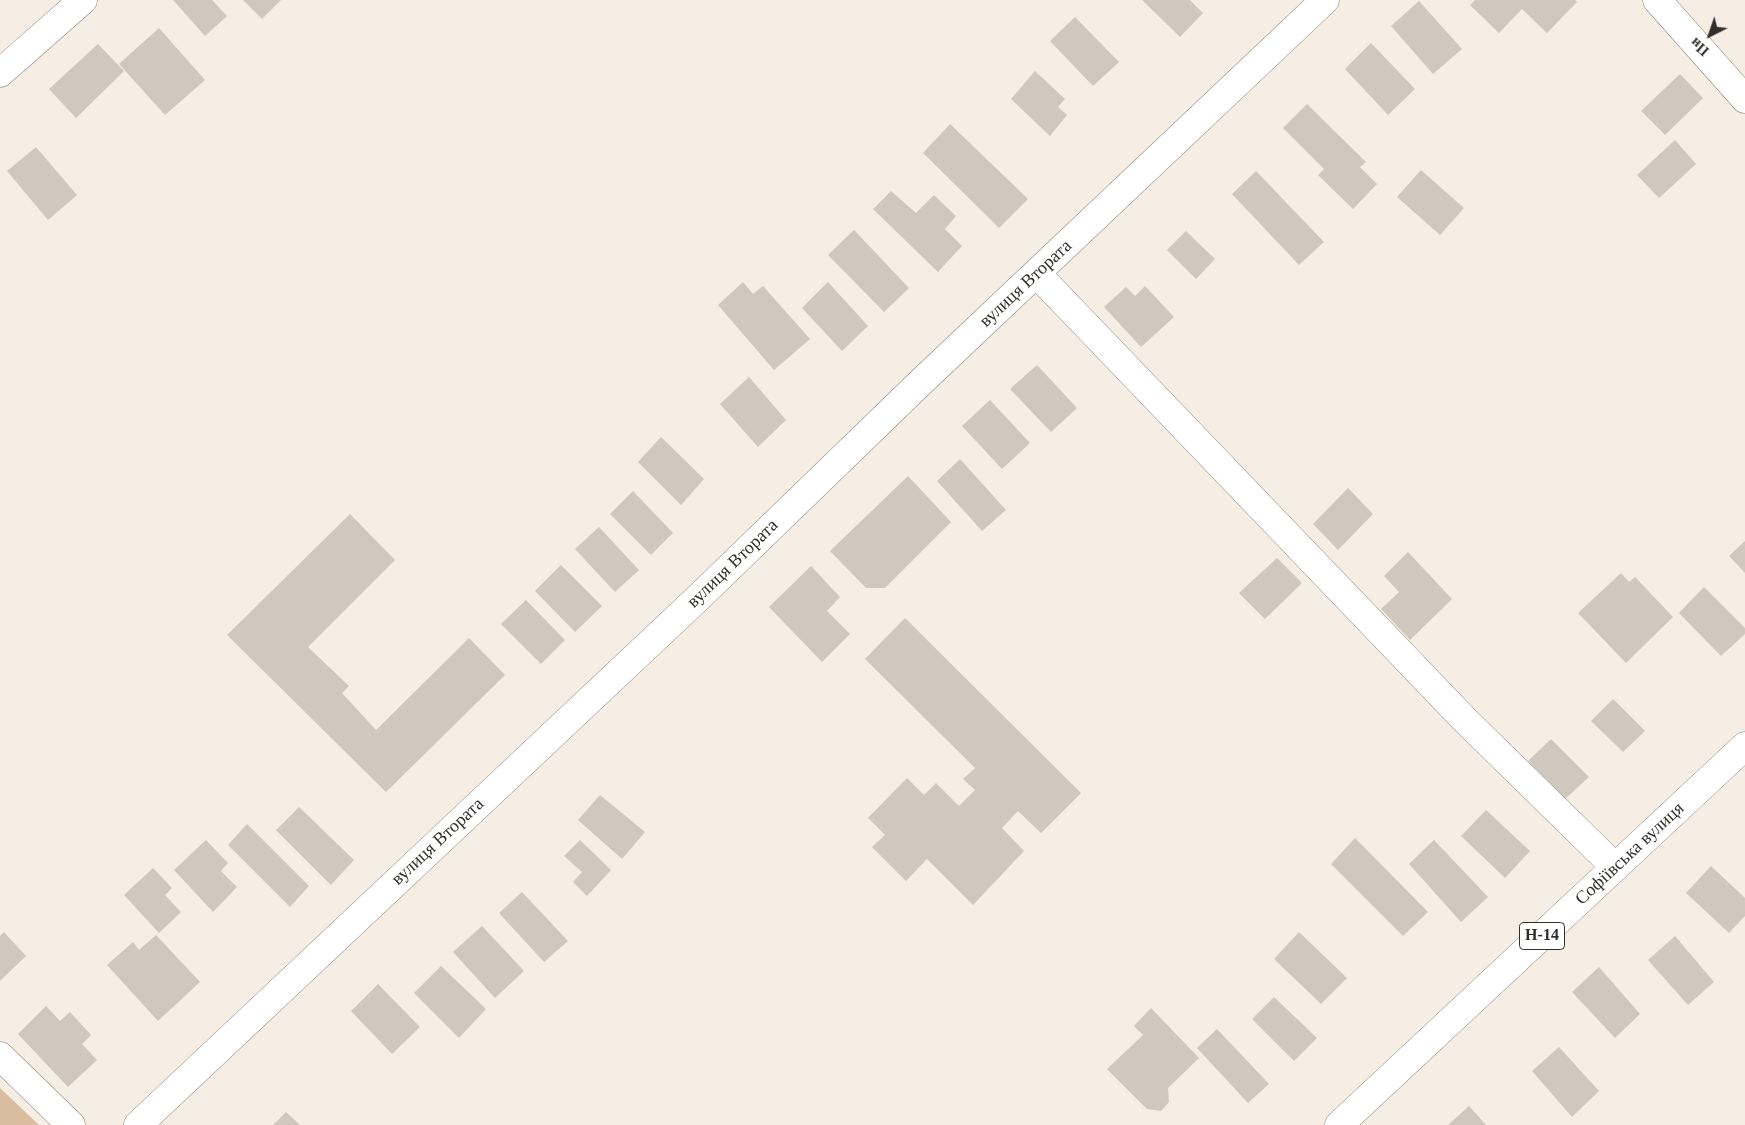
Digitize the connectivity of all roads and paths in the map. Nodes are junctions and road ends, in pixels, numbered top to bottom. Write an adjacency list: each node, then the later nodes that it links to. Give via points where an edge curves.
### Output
1 (83, 0): 4 (street)
2 (1325, 0): 6 (street, вулиця Втората)
3 (1657, 0): 5 (street)
4 (0, 73)
5 (1745, 99)
6 (1037, 274): 8 (street, via 1457,712); 11 (street, вулиця Втората)
7 (1745, 746): 8 (street, Софіївська вулиця / Н-14)
8 (1616, 867): 12 (street, Софіївська вулиця / Н-14)
9 (0, 1056): 10 (street)
10 (71, 1125)
11 (138, 1125)
12 (1339, 1125)

